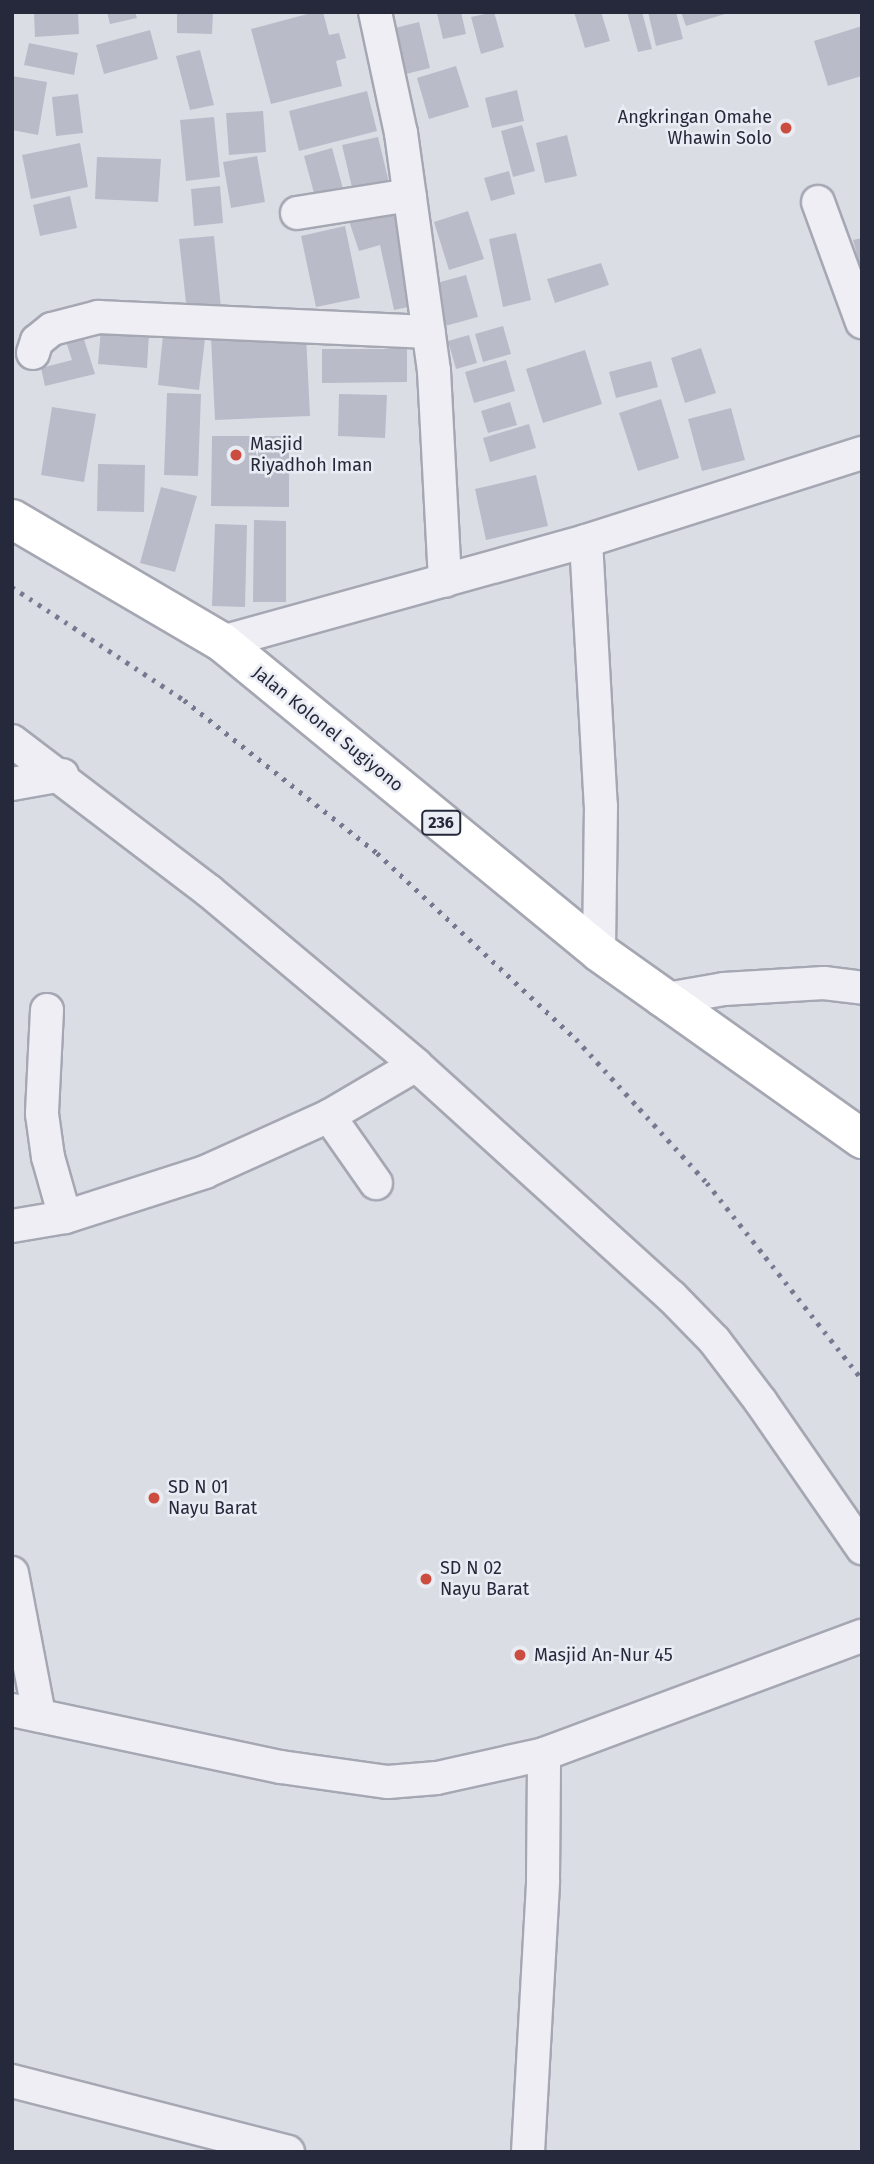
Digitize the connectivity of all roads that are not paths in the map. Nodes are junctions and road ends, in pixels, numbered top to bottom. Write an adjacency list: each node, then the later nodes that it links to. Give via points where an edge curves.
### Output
1 (374, 12): 2 (street)
2 (410, 195): 4 (street); 6 (street)
3 (818, 202): 5 (street)
4 (297, 213)
5 (862, 321)
6 (429, 332): 7 (street, via 98,317 52,329 37,341); 11 (street)
7 (33, 353)
8 (862, 453): 10 (street, via 793,471)
9 (12, 519): 12 (main road, Jalan Kolonel Sugiyono / 236)
10 (586, 541): 11 (street); 16 (street, via 601,806)
11 (445, 581): 12 (street)
12 (222, 642): 16 (main road, Jalan Kolonel Sugiyono / 236)
13 (12, 741): 14 (street)
14 (62, 775): 15 (street); 20 (street)
15 (12, 784)
16 (599, 952): 18 (main road, Jalan Kolonel Sugiyono / 236)
17 (862, 988): 18 (street, via 824,984 724,989)
18 (661, 1000): 22 (main road, Jalan Kolonel Sugiyono / 236)
19 (47, 1010): 24 (street, via 42,1114 48,1157)
20 (416, 1065): 21 (street); 26 (street, via 714,1340)
21 (329, 1116): 23 (street); 24 (street, via 205,1172)
22 (862, 1139)
23 (376, 1184)
24 (65, 1217): 25 (street)
25 (12, 1226)
26 (862, 1548)
27 (12, 1573): 29 (street)
28 (862, 1636): 30 (street)
29 (25, 1713): 30 (street, via 281,1767 388,1782 473,1773)
30 (544, 1754): 33 (street, via 543,1880)
31 (12, 2081): 32 (street)
32 (288, 2152)
33 (528, 2152)

